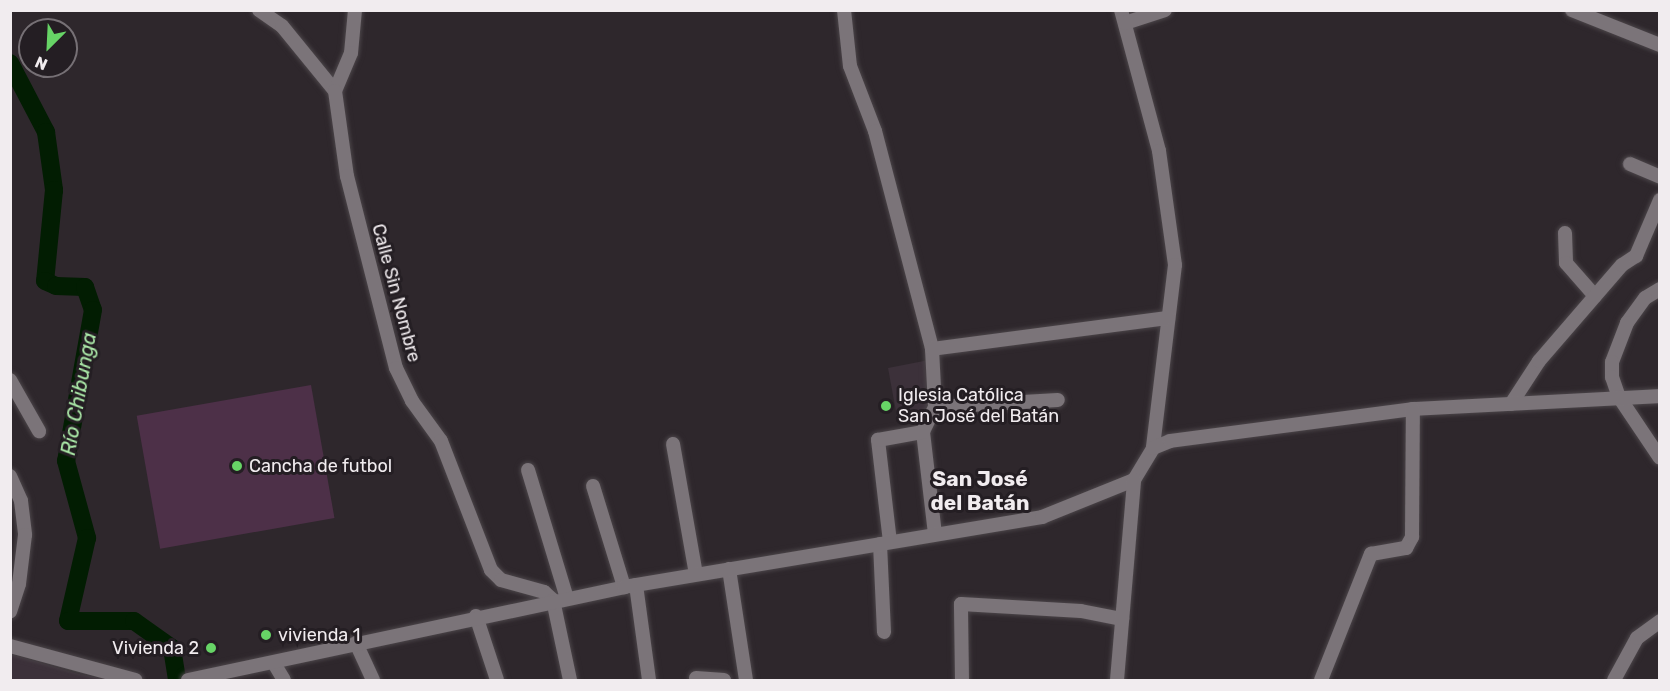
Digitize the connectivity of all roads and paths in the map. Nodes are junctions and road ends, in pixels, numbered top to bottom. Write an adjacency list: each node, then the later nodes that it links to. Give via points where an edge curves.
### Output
1 (259, 10): 8 (street, via 282,26)
2 (355, 10): 8 (street, via 351,53)
3 (844, 10): 16 (street, via 850,66 875,131)
4 (1165, 10): 6 (street)
5 (1572, 10): 7 (street)
6 (1123, 16): 15 (street, via 1159,151 1175,266)
7 (1659, 45)
8 (335, 91): 39 (street, Calle Sin Nombre, via 347,176 396,369 412,401 441,441 491,570 501,580 544,592)
9 (1630, 164): 10 (street)
10 (1659, 177)
11 (1659, 200): 14 (street, via 1636,256)
12 (1565, 233): 14 (street, via 1566,263)
13 (1659, 289): 19 (street, via 1645,298 1618,344 1611,377)
14 (1595, 296): 21 (street, via 1539,361)
15 (1168, 318): 16 (street); 27 (street)
16 (932, 349): 22 (street)
17 (10, 380): 24 (street)
18 (1659, 396): 19 (street)
19 (1619, 397): 21 (street); 28 (street)
20 (1058, 400): 22 (street)
21 (1511, 404): 23 (street)
22 (935, 407): 25 (street)
23 (1413, 409): 27 (street, via 1170,441); 61 (street, via 1412,537 1406,548 1371,554)
24 (39, 431)
25 (923, 432): 33 (street); 34 (street, via 878,440)
26 (674, 444): 36 (street)
27 (1153, 448): 31 (street)
28 (1659, 458)
29 (528, 470): 38 (street)
30 (10, 476): 40 (street, via 21,501 25,535 19,584)
31 (1134, 480): 33 (street, via 1042,517); 42 (street)
32 (592, 486): 37 (street)
33 (935, 534): 34 (street)
34 (885, 543): 35 (street); 44 (street)
35 (729, 569): 36 (street); 58 (street)
36 (696, 574): 37 (street)
37 (630, 586): 38 (street); 56 (street)
38 (567, 598): 39 (street)
39 (553, 600): 41 (street); 55 (street)
40 (10, 612)
41 (476, 616): 45 (street); 54 (street)
42 (1122, 618): 59 (street, via 1081,611 961,604); 60 (street)
43 (1659, 621): 62 (street, via 1637,638)
44 (884, 632)
45 (356, 643): 47 (street); 53 (street)
46 (10, 646): 50 (street)
47 (275, 665): 49 (street); 52 (street)
48 (696, 678): 57 (street)
49 (207, 679): 51 (street)
50 (135, 681)
51 (188, 681)
52 (284, 681)
53 (373, 681)
54 (497, 681)
55 (570, 681)
56 (649, 681)
57 (724, 681)
58 (746, 681)
59 (962, 681)
60 (1117, 681)
61 (1321, 681)
62 (1614, 681)

